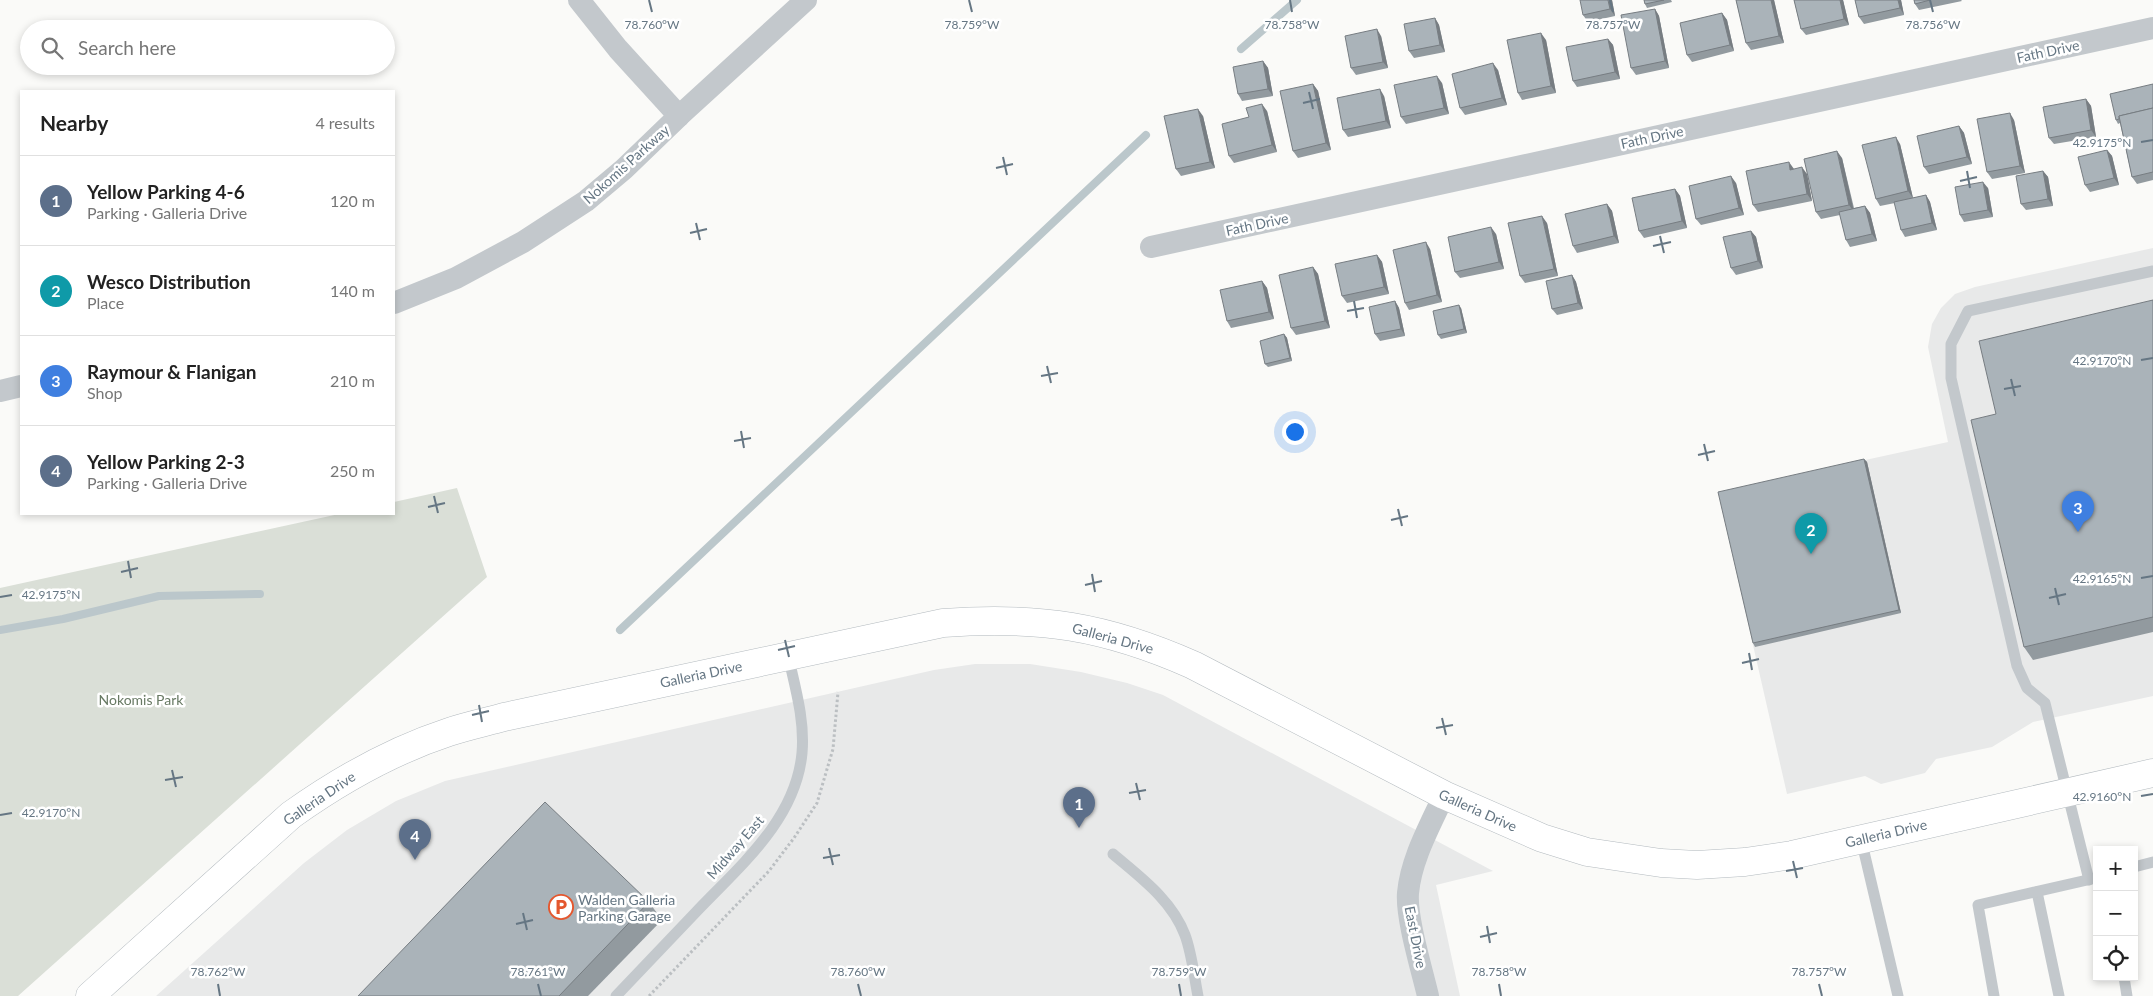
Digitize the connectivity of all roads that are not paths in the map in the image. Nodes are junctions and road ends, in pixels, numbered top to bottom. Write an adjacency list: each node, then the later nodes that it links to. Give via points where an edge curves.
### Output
1 (579, 0): 4 (street)
2 (806, 0): 4 (street, Nokomis Parkway)
3 (2153, 28): 5 (street, Fath Drive)
4 (679, 116): 7 (street, Nokomis Parkway, via 586,201 523,242 465,273)
5 (1151, 247)
6 (2153, 271): 12 (lane, via 1968,311 1951,344 1951,378 2017,666 2027,688 2045,703)
7 (395, 303)
8 (20, 386): 9 (street)
9 (0, 391)
10 (788, 655): 13 (street, Galleria Drive, via 943,623 1049,622 1094,630 1151,646 1193,665); 21 (street, Galleria Drive, via 460,729 410,746 362,768 291,815); 22 (lane, Midway East, via 803,729 802,754 796,784 779,819 754,852)
11 (2153, 773): 12 (street, Galleria Drive)
12 (2066, 792): 14 (street, Galleria Drive); 18 (lane)
13 (1444, 795): 14 (street, Galleria Drive, via 1551,841 1587,852 1661,863 1745,862); 24 (street, East Drive, via 1413,867 1408,894)
14 (1861, 839): 25 (lane)
15 (1113, 854): 23 (lane, via 1154,889 1180,922 1186,936)
16 (2153, 862): 17 (lane)
17 (2138, 866)
18 (2093, 879): 19 (lane)
19 (2037, 892): 26 (lane, via 1978,905); 27 (lane)
20 (2125, 981): 28 (lane)
21 (90, 996)
22 (616, 996)
23 (1198, 996)
24 (1428, 996)
25 (1898, 996)
26 (1994, 996)
27 (2059, 996)
28 (2128, 996)

